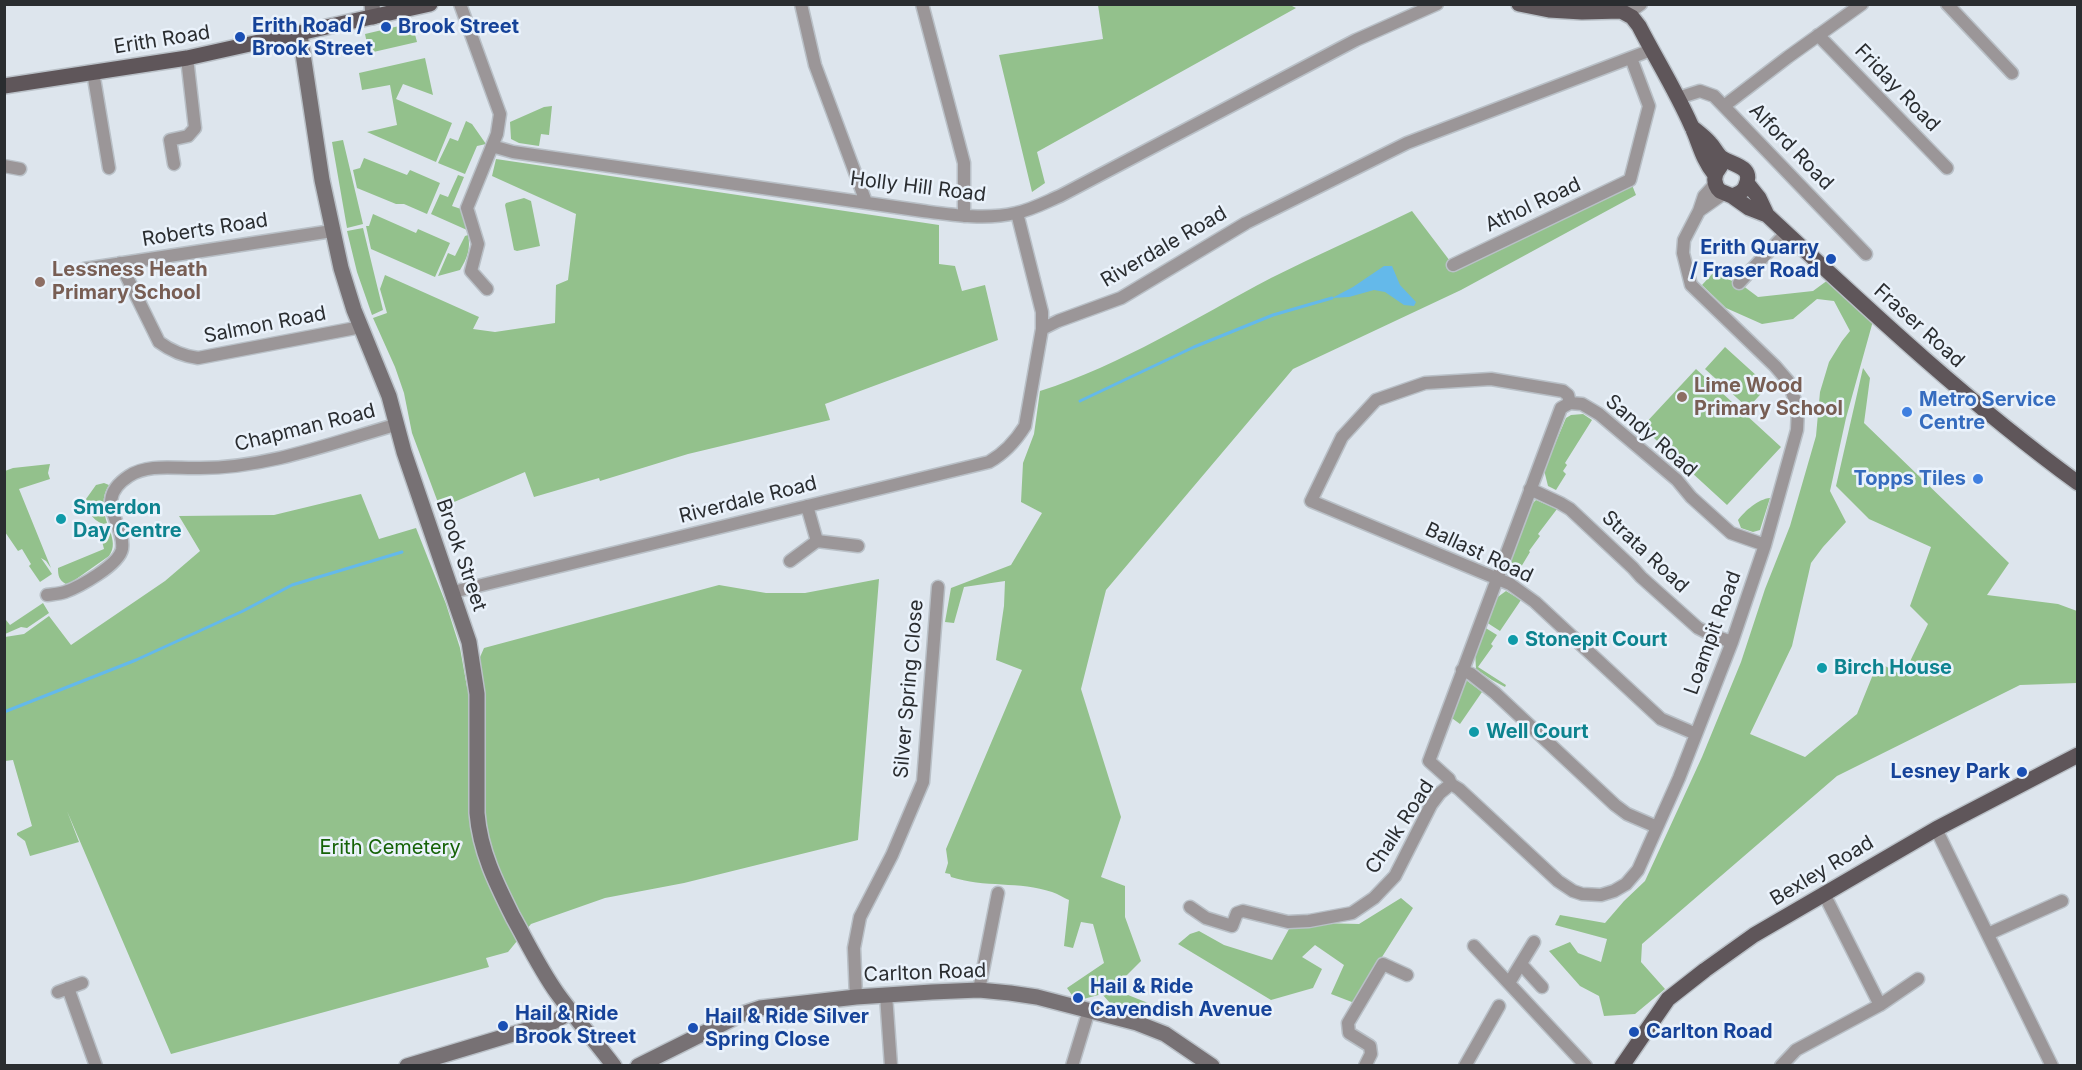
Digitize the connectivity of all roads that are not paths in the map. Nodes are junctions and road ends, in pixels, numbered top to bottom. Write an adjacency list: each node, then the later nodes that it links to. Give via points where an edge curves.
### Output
1 (430, 4): 10 (main road, Erith Road)
2 (460, 4): 23 (street, via 499,106 500,122)
3 (801, 4): 32 (street, via 815,65)
4 (922, 4): 35 (street, via 964,163)
5 (1437, 4): 33 (street, Holly Hill Road, via 1356,40 1060,196)
6 (1519, 4): 11 (main road, via 1549,10)
7 (1641, 4): 11 (street)
8 (1862, 4): 13 (street)
9 (1947, 4): 18 (street)
10 (373, 11): 12 (main road, Erith Road)
11 (1627, 14): 14 (main road, Fraser Road, via 1639,26)
12 (300, 34): 15 (main road, Erith Road); 36 (street, Brook Street)
13 (1818, 35): 21 (street); 28 (street, Friday Road)
14 (1651, 50): 16 (street, Riverdale Road); 20 (main road, Fraser Road)
15 (187, 58): 17 (main road, Erith Road); 25 (street, via 195,128 188,136 170,140)
16 (1631, 58): 40 (street, Athol Road, via 1649,106 1630,180); 45 (street, Riverdale Road, via 1407,143 1246,223 1121,298)
17 (93, 72): 19 (main road, Erith Road); 27 (street)
18 (2012, 74)
19 (4, 86)
20 (1678, 98): 21 (street, Alford Road, via 1700,91 1714,96); 22 (main road, Fraser Road)
21 (1724, 106): 38 (street, Alford Road)
22 (1692, 127): 24 (main road, Fraser Road); 31 (main road, Fraser Road)
23 (492, 146): 32 (street, Holly Hill Road); 43 (street, via 467,208 478,244 471,271)
24 (1730, 162): 30 (main road, Fraser Road, via 1742,167); 31 (main road, via 1719,168)
25 (174, 164)
26 (4, 166): 29 (street)
27 (109, 168)
28 (1947, 168)
29 (20, 169)
30 (1747, 183): 31 (main road, via 1740,193); 34 (main road, Fraser Road)
31 (1721, 187): 34 (main road, Fraser Road, via 1749,208); 53 (street, Loampit Road, via 1704,196 1684,240 1691,285 1781,372 1798,409 1795,441)
32 (866, 202): 35 (street, Holly Hill Road)
33 (1017, 213): 35 (street, Holly Hill Road); 45 (street, via 1042,312)
34 (1767, 215): 37 (main road, Fraser Road)
35 (963, 216)
36 (332, 231): 39 (street, Roberts Road); 44 (street, Brook Street)
37 (1786, 233): 42 (street); 48 (main road, Fraser Road, via 1958,390)
38 (1866, 254)
39 (120, 263): 41 (street, Roberts Road); 44 (street, Salmon Road, via 159,342 186,356 198,358)
40 (1453, 265)
41 (84, 269)
42 (1739, 284)
43 (487, 289)
44 (361, 327): 47 (street, Brook Street, via 386,387)
45 (1042, 329): 51 (street, Riverdale Road, via 1025,426 1004,453 989,462)
46 (1570, 403): 49 (street, via 1561,408); 50 (street, Sandy Road, via 1563,391 1491,379 1425,383 1376,400 1342,437); 53 (street, Sandy Road, via 1582,404 1614,425 1731,533)
47 (395, 425): 58 (street, Brook Street); 59 (street, Chapman Road, via 251,464 152,468 132,474 119,482 111,510 122,543 118,557 82,585)
48 (2078, 483)
49 (1530, 489): 56 (street); 60 (street, Strata Road, via 1570,509 1698,628)
50 (1311, 501): 56 (street, Ballast Road)
51 (807, 506): 52 (street); 58 (street, Riverdale Road)
52 (816, 541): 54 (street); 55 (street)
53 (1765, 544): 60 (street, Loampit Road)
54 (858, 546)
55 (790, 561)
56 (1497, 579): 61 (street); 62 (street, Ballast Road, via 1535,602 1662,719)
57 (938, 587): 82 (street, Silver Spring Close, via 923,782 860,917 854,948)
58 (453, 592): 86 (street, Brook Street, via 474,668 478,832 485,857 532,951)
59 (47, 595)
60 (1732, 642): 62 (street, Loampit Road)
61 (1462, 669): 64 (street, Loampit Road, via 1429,758 1430,764); 65 (street, via 1495,693 1615,805)
62 (1696, 734): 65 (street, Loampit Road)
63 (2078, 755): 66 (main road, Bexley Road)
64 (1451, 784): 65 (street, Loampit Road, via 1558,880 1582,894 1609,894 1626,884 1638,870); 70 (street, Chalk Road, via 1431,805 1395,876 1352,913 1288,922 1243,910 1237,913 1232,926 1206,918)
65 (1657, 827)
66 (1936, 830): 68 (main road, Bexley Road); 71 (street)
67 (998, 893): 80 (street)
68 (1824, 894): 83 (street); 98 (main road, Bexley Road, via 1754,936 1668,999)
69 (2062, 901): 71 (street)
70 (1190, 907)
71 (1988, 934): 100 (street)
72 (1534, 942): 74 (street)
73 (1474, 946): 78 (street)
74 (1521, 964): 78 (street); 79 (street)
75 (1407, 975): 95 (street, via 1383,964 1348,1023 1349,1033 1370,1046 1371,1054)
76 (1918, 979): 83 (street)
77 (82, 983): 88 (street, via 63,990)
78 (1509, 983): 97 (street)
79 (1542, 987)
80 (979, 990): 81 (street, Carlton Road); 85 (street, Carlton Road, via 1037,997)
81 (886, 995): 82 (street, Carlton Road); 92 (street)
82 (856, 997): 91 (street, Carlton Road, via 760,1008)
83 (1880, 1005): 99 (street, via 1796,1050)
84 (1499, 1006): 96 (street)
85 (1089, 1010): 87 (street, Carlton Road, via 1166,1034); 93 (street)
86 (571, 1012): 89 (street, via 553,1022); 90 (street, Brook Street)
87 (1193, 1059): 94 (street, Carlton Road)
88 (96, 1065)
89 (406, 1065)
90 (614, 1065)
91 (638, 1065)
92 (891, 1065)
93 (1072, 1065)
94 (1212, 1065)
95 (1365, 1065)
96 (1465, 1065)
97 (1586, 1065)
98 (1622, 1065)
99 (1781, 1065)
100 (2052, 1065)

